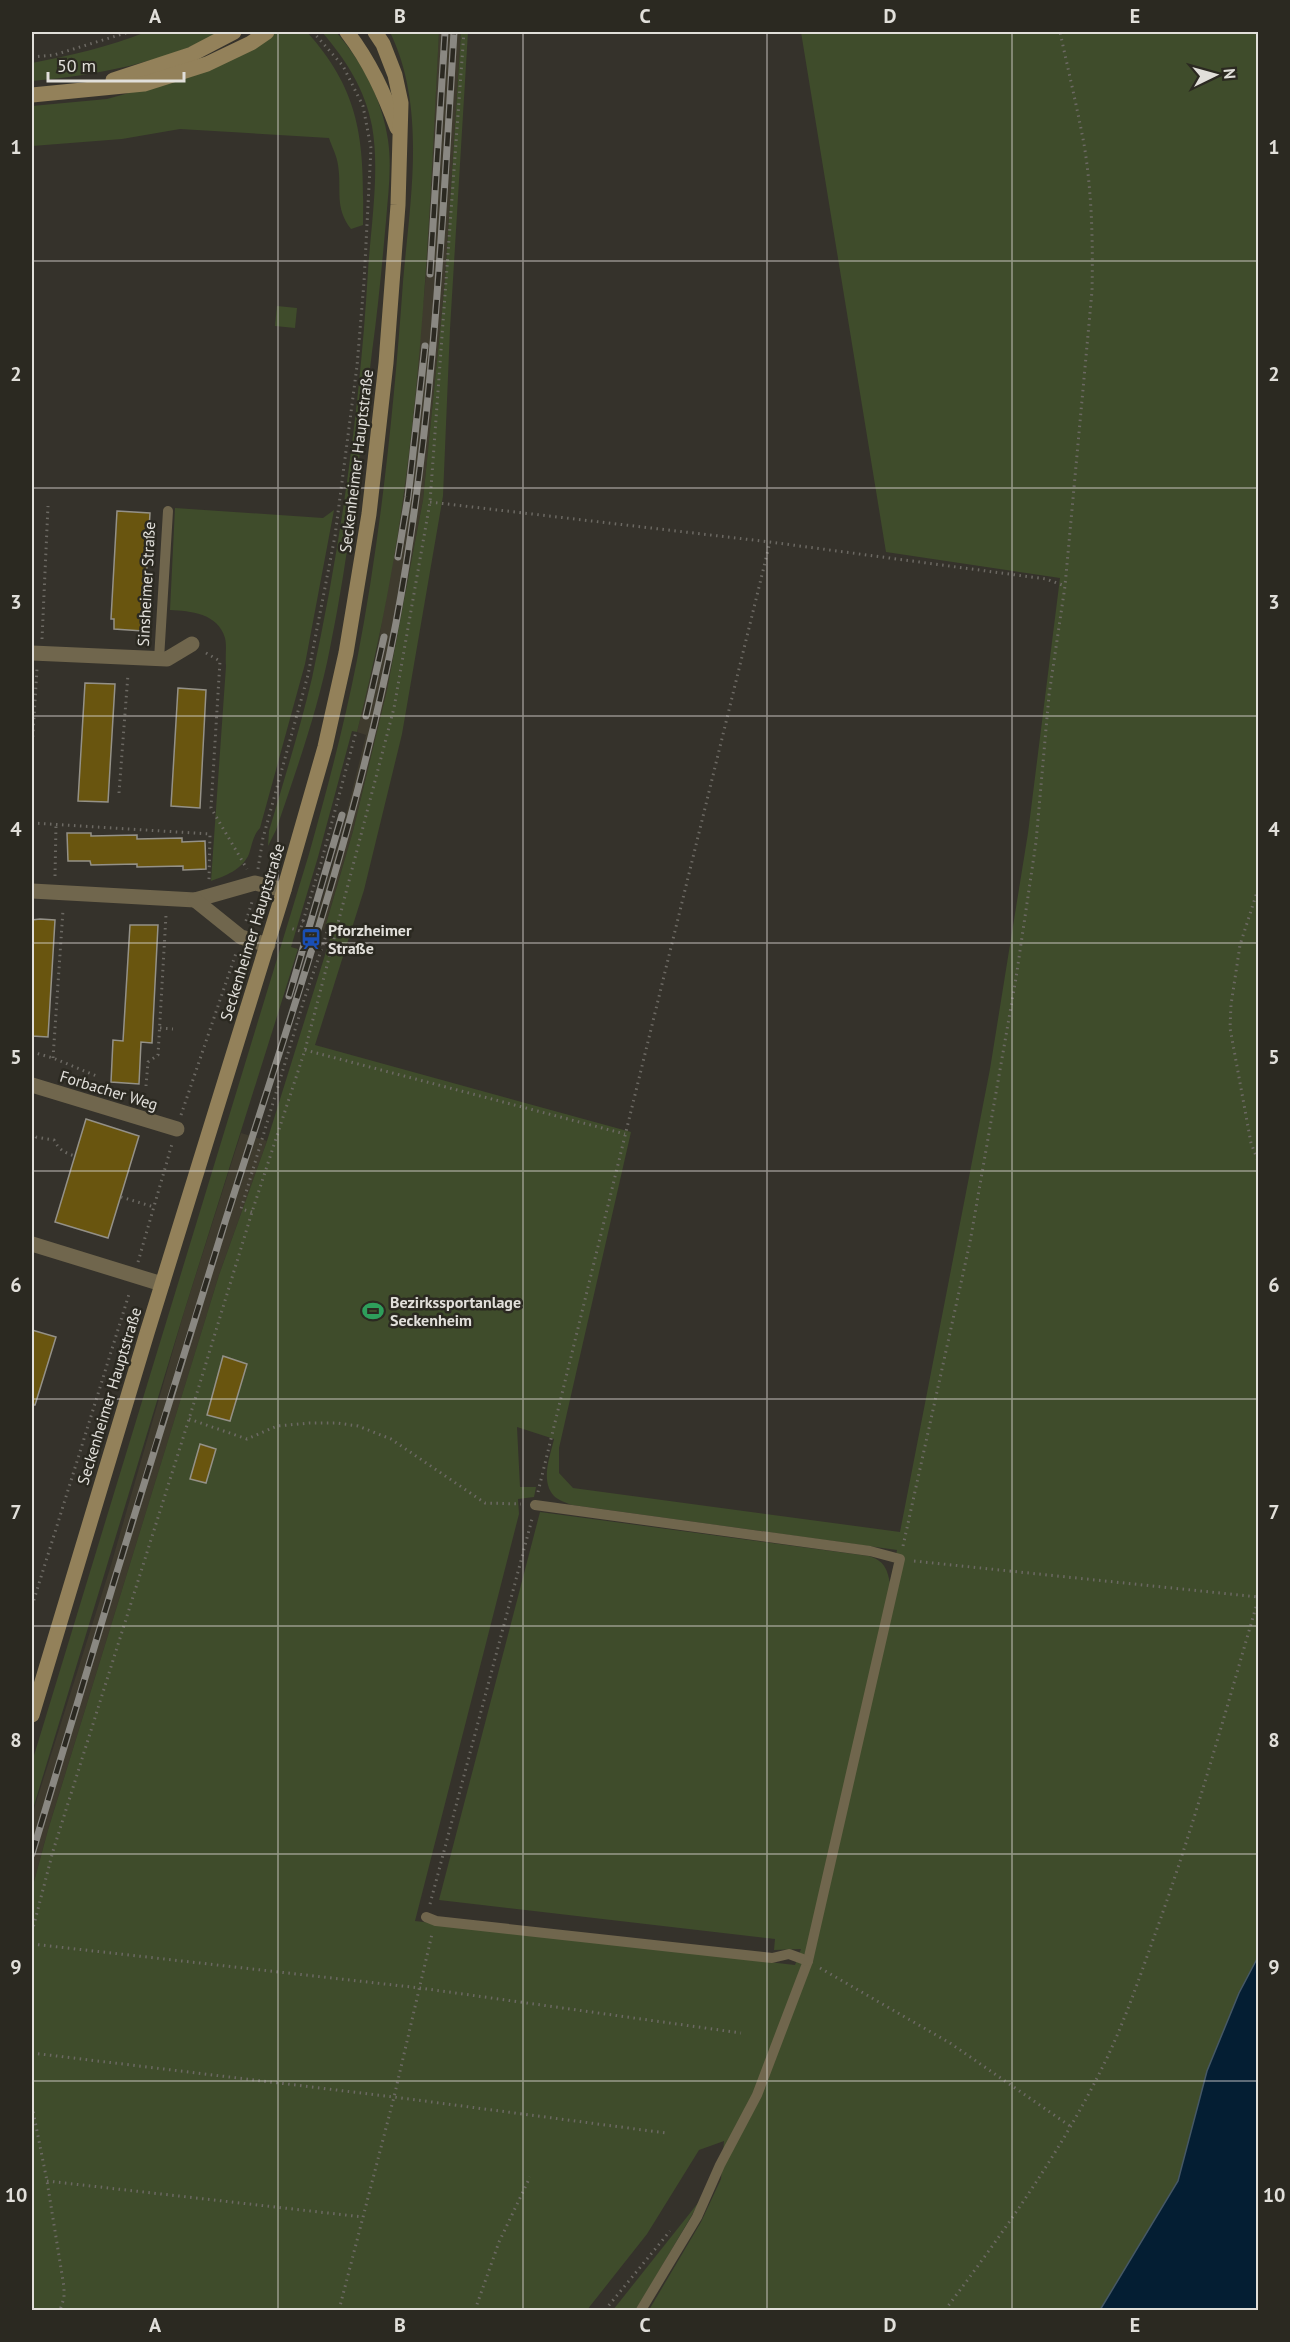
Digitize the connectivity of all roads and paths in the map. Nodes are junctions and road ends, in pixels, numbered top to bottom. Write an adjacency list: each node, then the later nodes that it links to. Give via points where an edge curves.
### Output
1 (129, 32): 9 (path, via 54,55)
2 (234, 32): 10 (main road, via 192,54)
3 (267, 32): 10 (main road, via 207,64 144,84)
4 (313, 32): 27 (path, via 343,66 363,106 371,148 364,282 335,537 308,675 262,838)
5 (348, 32): 12 (main road, via 385,93)
6 (375, 32): 12 (main road, Seckenheimer Hauptstraße, via 395,75 401,103)
7 (464, 32): 13 (path)
8 (1060, 32): 17 (path, via 1084,144 1093,249)
9 (32, 57)
10 (75, 92): 11 (main road)
11 (32, 95)
12 (399, 137): 30 (main road, Seckenheimer Hauptstraße, via 386,363 369,514 346,653)
13 (430, 502): 16 (path); 37 (path, via 394,708)
14 (48, 506): 19 (path)
15 (168, 511): 21 (lane, Sinsheimer Straße)
16 (770, 542): 17 (path, via 1046,579); 51 (path)
17 (1065, 586): 62 (path, via 1017,978 970,1242)
18 (192, 644): 21 (street, Sinsheimer Straße); 27 (path, via 220,661 212,808)
19 (36, 653): 20 (street, Sinsheimer Straße); 23 (path)
20 (129, 658): 21 (street, Sinsheimer Straße); 24 (path)
21 (159, 659)
22 (356, 732): 35 (path)
23 (32, 749)
24 (119, 793)
25 (32, 823): 26 (path)
26 (56, 825): 31 (path); 33 (path, via 210,834)
27 (255, 883): 30 (street); 33 (street); 34 (path)
28 (1258, 889): 53 (path, via 1240,945 1230,1028 1248,1133)
29 (32, 891): 31 (street)
30 (285, 891): 36 (main road, Seckenheimer Hauptstraße)
31 (59, 893): 32 (street); 45 (path)
32 (167, 898): 33 (street); 41 (path)
33 (202, 898): 38 (street)
34 (248, 914): 36 (path); 38 (path)
35 (303, 921): 36 (path, via 300,931); 40 (path)
36 (275, 922): 39 (main road, Seckenheimer Hauptstraße)
37 (338, 931): 40 (path, via 328,928); 43 (path)
38 (241, 937): 39 (street); 49 (path)
39 (268, 945): 59 (main road, Seckenheimer Hauptstraße)
40 (323, 945): 56 (path, via 241,1209)
41 (160, 1028): 42 (path); 48 (path, via 158,1055 148,1062)
42 (173, 1029)
43 (305, 1050): 51 (path); 56 (path)
44 (32, 1052): 45 (path)
45 (53, 1058): 46 (path)
46 (99, 1077)
47 (32, 1085): 49 (street, Forbacher Weg)
48 (146, 1086)
49 (177, 1129): 55 (path)
50 (32, 1132): 52 (path, via 36,1137 54,1140 64,1153)
51 (625, 1134): 61 (path)
52 (75, 1156)
53 (1258, 1161)
54 (121, 1197): 55 (path)
55 (154, 1207): 58 (path)
56 (252, 1212): 60 (path)
57 (32, 1244): 58 (street)
58 (134, 1276): 59 (street); 64 (path)
59 (162, 1284): 65 (main road, Seckenheimer Hauptstraße)
60 (189, 1419): 61 (path, via 247,1439 277,1426 358,1426 391,1439 484,1503); 67 (path, via 53,1851)
61 (535, 1505): 62 (lane, via 870,1551); 66 (path)
62 (900, 1559): 63 (path); 69 (lane)
63 (1258, 1598): 75 (path, via 1175,1878 1107,2059)
64 (32, 1606)
65 (32, 1715)
66 (431, 1919): 69 (lane, via 772,1958 789,1954); 70 (path)
67 (32, 1932)
68 (32, 1944): 70 (path)
69 (808, 1961): 75 (path, via 950,2043); 85 (lane, via 757,2095 697,2217)
70 (420, 1988): 71 (path); 73 (path)
71 (741, 2032)
72 (32, 2053): 73 (path)
73 (394, 2097): 76 (path); 79 (path)
74 (32, 2106): 78 (path)
75 (1071, 2126): 86 (path, via 988,2253)
76 (666, 2133)
77 (530, 2177): 83 (path, via 499,2242)
78 (47, 2181): 79 (path); 81 (path, via 64,2287)
79 (363, 2217): 82 (path)
80 (672, 2229): 84 (path)
81 (60, 2310)
82 (339, 2310)
83 (475, 2310)
84 (605, 2310)
85 (641, 2310)
86 (945, 2310)

